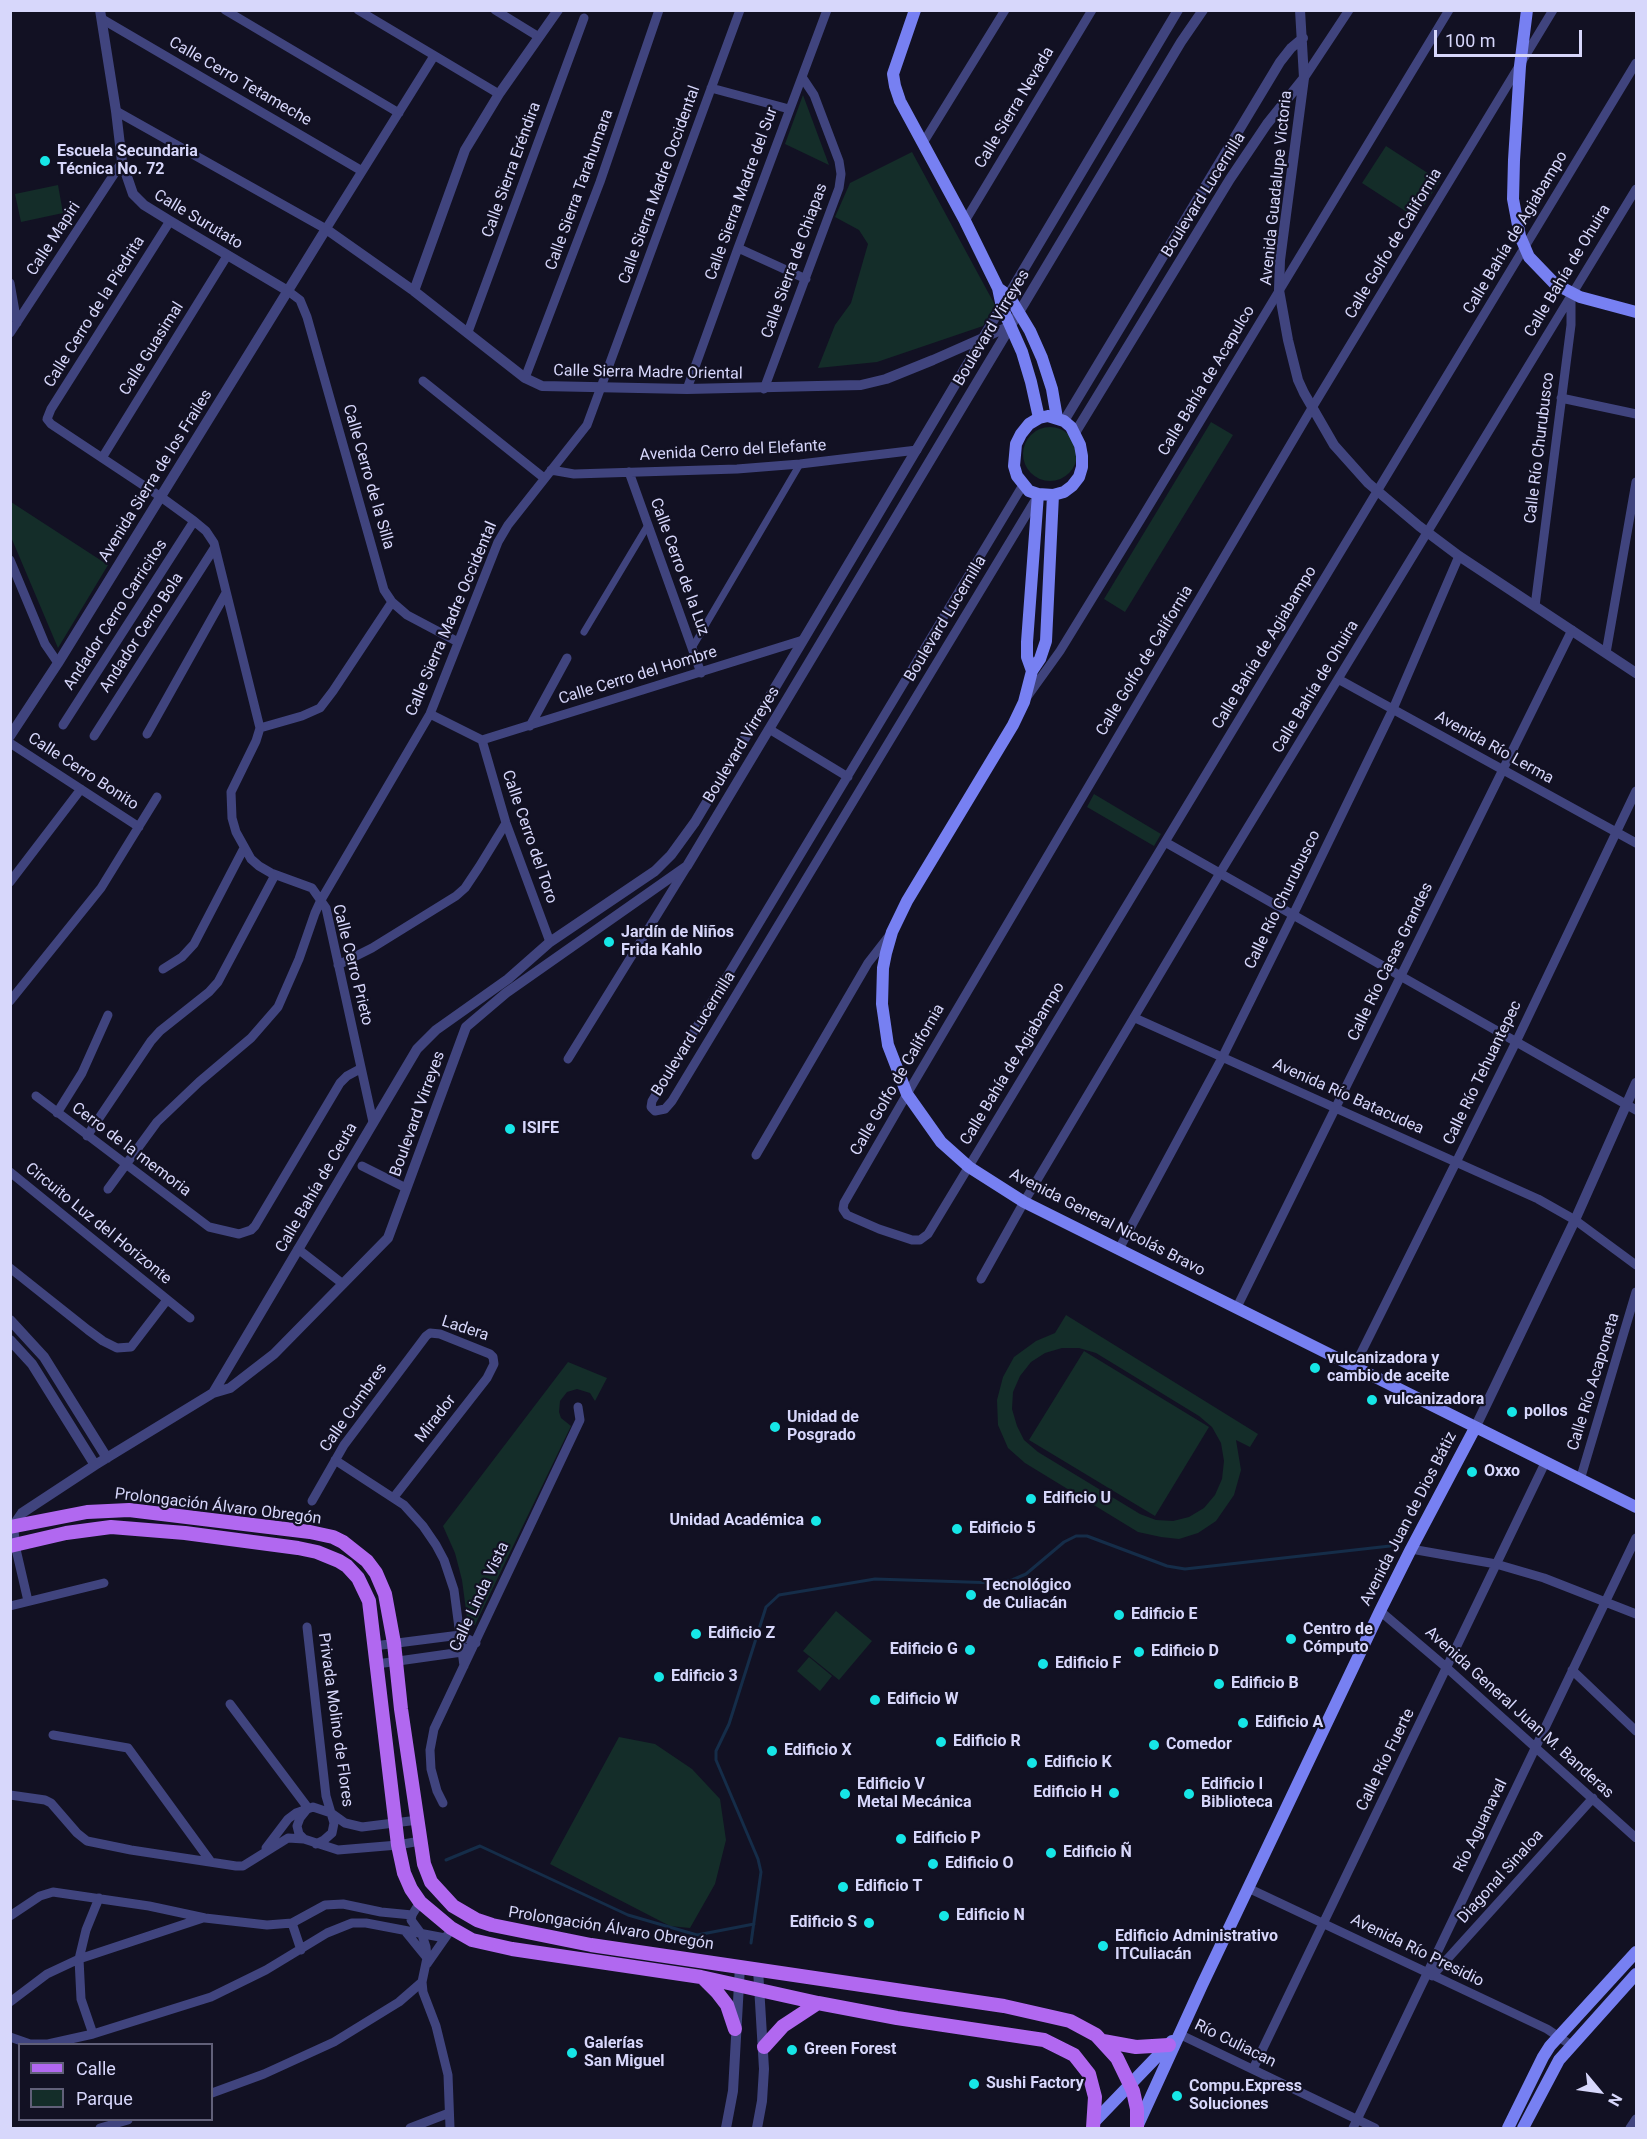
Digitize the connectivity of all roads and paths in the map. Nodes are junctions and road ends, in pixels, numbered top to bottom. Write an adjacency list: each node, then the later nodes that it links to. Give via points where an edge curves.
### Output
1 (225, 10): 33 (street)
2 (358, 10): 24 (street)
3 (495, 10): 21 (street)
4 (558, 10): 21 (street)
5 (659, 10): 58 (street, Calle Sierra Tarahumara, via 600,182)
6 (740, 10): 29 (street, Calle Sierra Madre Occidental)
7 (827, 10): 27 (street, Calle Sierra Madre del Sur)
8 (915, 10): 34 (main road, via 893,74 900,101)
9 (1005, 10): 34 (street)
10 (1092, 10): 39 (street, Calle Sierra Nevada)
11 (1178, 10): 20 (street, Boulevard Virreyes)
12 (1203, 10): 23 (street, Boulevard Virreyes)
13 (1300, 10): 22 (street, Avenida Guadalupe Victoria)
14 (1349, 10): 28 (street, Boulevard Lucernilla)
15 (1449, 10): 46 (street, Calle Bahía de Acapulco)
16 (1527, 10): 25 (main road)
17 (1553, 10): 25 (street, Calle Golfo de California)
18 (101, 15): 32 (street, Calle Surutato); 36 (street, Calle Cerro Tetameche)
19 (584, 18): 55 (street, Calle Sierra Eréndira)
20 (1164, 34): 23 (street); 50 (street, Boulevard Virreyes)
21 (539, 37): 30 (street)
22 (1302, 38): 28 (street, Avenida Guadalupe Victoria); 67 (street, Boulevard Lucernilla, via 1280,62)
23 (1181, 42): 51 (street, Boulevard Virreyes)
24 (435, 56): 30 (street); 33 (street)
25 (1520, 66): 42 (main road, via 1513,199); 64 (street, Calle Golfo de California)
26 (1635, 70): 42 (street, Calle Bahía de Agiabampo)
27 (802, 77): 31 (street, Calle Sierra Madre del Sur); 44 (street, Calle Sierra de Chiapas, via 813,95 841,174)
28 (1304, 78): 46 (street, Avenida Guadalupe Victoria, via 1280,260); 68 (street, Boulevard Lucernilla, via 1230,179)
29 (711, 88): 31 (street); 60 (street, Calle Sierra Madre Occidental)
30 (499, 94): 48 (street, via 465,150)
31 (789, 109): 41 (street, Calle Sierra Madre del Sur)
32 (116, 111): 35 (street, Calle Surutato); 40 (street)
33 (399, 113): 36 (street)
34 (923, 143): 39 (main road)
35 (122, 162): 38 (street, Calle Surutato, via 136,200); 53 (street, Calle Mapiri)
36 (362, 171): 40 (street)
37 (1636, 189): 49 (street, Calle Bahía de Ohuira)
38 (170, 221): 43 (street, Calle Surutato); 70 (street, Calle Cerro de la Piedrita, via 47,419)
39 (965, 221): 50 (main road)
40 (326, 229): 47 (street, Avenida Sierra de los Frailes); 48 (street, Calle Sierra Madre Oriental)
41 (738, 248): 44 (street); 61 (street, Calle Sierra Madre del Sur)
42 (1524, 249): 49 (main road, via 1546,276); 77 (street, Calle Bahía de Agiabampo)
43 (227, 256): 47 (street, Calle Surutato); 70 (street, Calle Guasimal)
44 (806, 279): 62 (street, Calle Sierra de Chiapas)
45 (10, 283): 53 (street)
46 (1280, 290): 64 (street, Avenida Guadalupe Victoria, via 1298,380); 102 (street, Calle Bahía de Acapulco, via 1060,651)
47 (288, 291): 80 (street, Avenida Sierra de los Frailes); 88 (street, Calle Cerro de la Silla, via 300,300 307,317 384,590)
48 (414, 291): 55 (street, Calle Sierra Madre Oriental)
49 (1571, 294): 52 (main road); 63 (street, Calle Río Churubusco); 83 (street, Calle Bahía de Ohuira)
50 (1005, 301): 51 (main road); 54 (main road); 57 (street, Boulevard Virreyes)
51 (1019, 312): 54 (street, Boulevard Virreyes); 67 (main road, via 1042,358)
52 (1636, 312)
53 (17, 323): 56 (street, Calle Mapiri)
54 (1011, 326): 57 (street, Calle Sierra Madre Oriental); 66 (main road); 108 (street, Boulevard Virreyes)
55 (468, 332): 58 (street, Calle Sierra Madre Oriental)
56 (10, 333)
57 (984, 337): 62 (street, Calle Sierra Madre Oriental, via 895,375 861,385); 69 (street, Boulevard Virreyes)
58 (525, 378): 60 (street, Calle Sierra Madre Oriental, via 542,386)
59 (423, 381): 74 (street)
60 (602, 386): 61 (street, Calle Sierra Madre Oriental); 72 (street, Calle Sierra Madre Occidental, via 587,425)
61 (687, 389): 62 (street, Calle Sierra Madre Oriental)
62 (764, 389)
63 (1561, 398): 65 (street); 89 (street, Calle Río Churubusco)
64 (1312, 408): 77 (street, Avenida Guadalupe Victoria, via 1334,445); 147 (street, Calle Golfo de California)
65 (1636, 414)
66 (1039, 418): 67 (main road); 76 (main road, via 1029,424 1016,444 1014,466)
67 (1060, 419): 68 (main road)
68 (1076, 433): 79 (main road, via 1083,456 1079,477 1064,492)
69 (917, 450): 71 (street, Avenida Cerro del Elefante); 92 (street, Boulevard Virreyes)
70 (102, 458): 80 (street)
71 (800, 464): 73 (street, Avenida Cerro del Elefante); 94 (street)
72 (551, 470): 73 (street, Avenida Cerro del Elefante, via 574,474); 74 (street, Calle Sierra Madre Occidental)
73 (629, 471): 82 (street, Calle Cerro de la Luz)
74 (544, 478): 93 (street, Calle Sierra Madre Occidental, via 498,542)
75 (1636, 482): 95 (street)
76 (1023, 485): 78 (main road); 115 (street, Boulevard Lucernilla)
77 (1378, 491): 83 (street, Avenida Guadalupe Victoria); 122 (street, Calle Bahía de Agiabampo)
78 (1038, 494): 79 (main road); 98 (main road, Avenida General Nicolás Bravo, via 1027,642); 115 (street, Boulevard Lucernilla, via 672,1101 662,1111 655,1111 652,1101)
79 (1053, 495): 98 (main road, Avenida General Nicolás Bravo, via 1046,641)
80 (161, 497): 81 (street); 97 (street, Avenida Sierra de los Frailes)
81 (194, 521): 84 (street, via 206,531); 105 (street, Andador Cerro Carricitos)
82 (648, 525): 91 (street); 94 (street, Calle Cerro de la Luz)
83 (1428, 533): 85 (street, Avenida Guadalupe Victoria); 101 (street, Calle Bahía de Ohuira)
84 (215, 547): 87 (street); 111 (street, Andador Cerro Bola)
85 (1459, 556): 89 (street, Avenida Guadalupe Victoria); 103 (street, Calle Río Churubusco)
86 (10, 560): 97 (street, via 45,644)
87 (226, 593): 106 (street); 109 (street)
88 (392, 602): 93 (street, Calle Cerro de la Silla, via 407,615); 106 (street, via 320,708)
89 (1535, 606): 90 (street, Avenida Guadalupe Victoria)
90 (1572, 630): 95 (street, Avenida Guadalupe Victoria); 114 (street, Calle Río Casas Grandes)
91 (584, 632)
92 (803, 640): 99 (street, Calle Cerro del Hombre); 125 (street, Boulevard Virreyes, via 695,822)
93 (458, 642): 104 (street, Calle Sierra Madre Occidental)
94 (692, 648): 99 (street, Calle Cerro de la Luz)
95 (1606, 652): 100 (street, Avenida Guadalupe Victoria)
96 (567, 658): 107 (street)
97 (58, 663): 110 (street, Avenida Sierra de los Frailes)
98 (1032, 671): 102 (main road, Avenida General Nicolás Bravo)
99 (701, 672): 107 (street, Calle Cerro del Hombre)
100 (1636, 673)
101 (1338, 679): 103 (street, Avenida Río Lerma); 127 (street, Calle Bahía de Ohuira)
102 (1024, 702): 134 (main road, Avenida General Nicolás Bravo)
103 (1393, 709): 114 (street, Avenida Río Lerma); 133 (street, Calle Río Churubusco)
104 (430, 714): 112 (street); 132 (street, Calle Sierra Madre Occidental)
105 (63, 725)
106 (259, 725): 124 (street, Calle Cerro Prieto, via 256,741 231,792 232,818)
107 (530, 726): 112 (street, Calle Cerro del Hombre)
108 (769, 729): 115 (street); 126 (street, Boulevard Virreyes)
109 (147, 734)
110 (10, 736)
111 (94, 736)
112 (482, 740): 119 (street, Calle Cerro del Toro)
113 (10, 742): 116 (street, Calle Cerro Bonito)
114 (1503, 769): 121 (street, Avenida Río Lerma); 138 (street, Calle Río Casas Grandes)
115 (848, 777)
116 (81, 789): 120 (street, Calle Cerro Bonito); 129 (street)
117 (1636, 791): 121 (street, Calle Río Tehuantepec)
118 (157, 797): 120 (street)
119 (506, 823): 135 (street, Calle Cerro del Toro); 136 (street, via 470,881 456,896)
120 (139, 827): 139 (street, via 101,888)
121 (1616, 832): 123 (street, Avenida Río Lerma); 142 (street, Calle Río Tehuantepec)
122 (1165, 842): 127 (street); 158 (street, Calle Bahía de Agiabampo)
123 (1636, 843)
124 (244, 848): 128 (street, Calle Cerro Prieto, via 259,866); 137 (street, via 194,944)
125 (671, 855): 130 (street, Calle Bahía de Ceuta)
126 (687, 866): 131 (street, Boulevard Virreyes); 144 (street)
127 (1220, 873): 133 (street); 141 (street, Calle Bahía de Ohuira)
128 (275, 874): 132 (street, Calle Cerro Prieto, via 312,888); 153 (street, via 214,987 151,1041)
129 (10, 882)
130 (637, 884): 131 (street); 135 (street, Calle Bahía de Ceuta)
131 (643, 895): 160 (street, Boulevard Virreyes, via 506,993 466,1027)
132 (321, 900): 136 (street, Calle Cerro Prieto, via 328,914); 156 (street, Calle Sierra Madre Occidental, via 273,1015 169,1109)
133 (1293, 915): 138 (street); 143 (street, Calle Río Churubusco)
134 (892, 932): 147 (main road, Avenida General Nicolás Bravo, via 883,968 882,1004 888,1044); 154 (street, via 868,963)
135 (550, 942): 152 (street, Calle Bahía de Ceuta, via 508,979 423,1042)
136 (338, 965): 145 (street, Calle Cerro Prieto)
137 (163, 969)
138 (1401, 976): 142 (street); 150 (street, Calle Río Casas Grandes)
139 (10, 1001)
140 (108, 1016): 151 (street, via 82,1073)
141 (1135, 1018): 143 (street, Avenida Río Batacudea); 162 (street, Calle Bahía de Ohuira)
142 (1516, 1041): 149 (street); 155 (street, Calle Río Tehuantepec)
143 (1222, 1058): 150 (street, Avenida Río Batacudea); 166 (street, Calle Río Churubusco)
144 (568, 1059)
145 (360, 1069): 152 (street, Calle Cerro Prieto); 156 (street, Cerro de la memoria, via 340,1083 251,1230 233,1234 208,1227)
146 (1636, 1083): 149 (street, Avenida Juan de Dios Bátiz)
147 (907, 1094): 158 (main road, Avenida General Nicolás Bravo, via 941,1142); 164 (street, Calle Golfo de California, via 843,1209 856,1220)
148 (36, 1096): 151 (street, Cerro de la memoria)
149 (1631, 1107): 163 (street, Avenida Juan de Dios Bátiz)
150 (1335, 1108): 155 (street, Avenida Río Batacudea); 173 (street, Calle Río Casas Grandes)
151 (57, 1113): 153 (street, Cerro de la memoria)
152 (373, 1122): 165 (street, Calle Bahía de Ceuta)
153 (87, 1136): 156 (street, Cerro de la memoria)
154 (756, 1155)
155 (1456, 1161): 163 (street, Avenida Río Batacudea); 179 (street, Calle Río Tehuantepec)
156 (125, 1166): 161 (street, Calle Sierra Madre Occidental)
157 (362, 1166): 160 (street)
158 (969, 1167): 162 (main road, Avenida General Nicolás Bravo); 164 (street, Calle Bahía de Agiabampo, via 928,1234)
159 (10, 1172): 172 (street, Circuito Luz del Horizonte)
160 (406, 1188): 170 (street, Boulevard Virreyes, via 388,1238)
161 (108, 1189)
162 (1024, 1202): 166 (main road, Avenida General Nicolás Bravo); 169 (street, Calle Bahía de Ohuira)
163 (1575, 1220): 167 (street, Avenida Río Batacudea); 182 (street, Avenida Juan de Dios Bátiz)
164 (912, 1240)
165 (298, 1249): 170 (street); 180 (street, Calle Bahía de Ceuta)
166 (1119, 1250): 173 (main road, Avenida General Nicolás Bravo)
167 (1636, 1265)
168 (10, 1268): 172 (street, via 117,1348 131,1347)
169 (981, 1279)
170 (343, 1284): 180 (street, Boulevard Virreyes, via 262,1364 230,1388)
171 (1636, 1293): 187 (street, Calle Río Acaponeta)
172 (167, 1300): 174 (street, Circuito Luz del Horizonte)
173 (1237, 1307): 179 (main road, Avenida General Nicolás Bravo)
174 (190, 1318)
175 (10, 1320): 183 (street, via 44,1357)
176 (426, 1336): 178 (street, Ladera, via 440,1334); 184 (street, Calle Cumbres)
177 (10, 1340): 186 (street, via 32,1364)
178 (493, 1356): 188 (street, Mirador, via 494,1364 487,1377)
179 (1354, 1367): 182 (main road, Avenida General Nicolás Bravo)
180 (213, 1393): 183 (street, Calle Bahía de Ceuta)
181 (578, 1407): 205 (street, Calle Linda Vista, via 580,1420)
182 (1475, 1428): 185 (main road, Avenida General Nicolás Bravo); 194 (main road, Avenida Juan de Dios Bátiz)
183 (107, 1458): 186 (street, Calle Bahía de Ceuta)
184 (335, 1460): 188 (street); 189 (street, Calle Cumbres)
185 (1545, 1463): 187 (main road, Avenida General Nicolás Bravo); 195 (street, Calle Río Fuerte)
186 (95, 1465): 191 (street, Calle Bahía de Ceuta, via 32,1506)
187 (1580, 1480): 190 (main road, Avenida General Nicolás Bravo)
188 (393, 1497): 203 (street, via 423,1526 444,1560 454,1590)
189 (312, 1501)
190 (1636, 1507)
191 (12, 1526): 193 (street); 204 (main road, Prolongación Álvaro Obregón, via 77,1513 129,1510 333,1537 360,1554 376,1573 385,1594)
192 (1636, 1538): 197 (street, Río Aguanaval)
193 (13, 1546): 198 (street); 206 (main road, Prolongación Álvaro Obregón, via 111,1527 317,1552 347,1566 362,1585 369,1601)
194 (1411, 1549): 195 (street); 200 (main road, Avenida Juan de Dios Bátiz)
195 (1496, 1564): 197 (street); 211 (street, Calle Río Fuerte)
196 (104, 1583): 198 (street)
197 (1605, 1600): 201 (street); 212 (street, Río Aguanaval)
198 (28, 1601): 199 (street)
199 (10, 1606)
200 (1380, 1611): 211 (street, Avenida General Juan M. Banderas); 231 (main road, Avenida Juan de Dios Bátiz)
201 (1636, 1614)
202 (307, 1627): 221 (street, Privada Molino de Flores)
203 (460, 1635): 204 (street); 205 (street); 207 (street)
204 (394, 1643): 206 (street); 208 (main road, Prolongación Álvaro Obregón)
205 (476, 1643): 207 (street); 210 (street, Calle Linda Vista)
206 (374, 1646): 209 (main road, Prolongación Álvaro Obregón)
207 (462, 1652): 208 (street); 210 (street)
208 (396, 1661): 209 (street); 222 (main road, Prolongación Álvaro Obregón)
209 (376, 1664): 223 (main road, Prolongación Álvaro Obregón)
210 (464, 1666): 219 (street, Calle Linda Vista, via 431,1738 431,1769)
211 (1447, 1668): 216 (street, Avenida General Juan M. Banderas); 238 (street, Calle Río Fuerte)
212 (1572, 1670): 214 (street); 216 (street, Río Aguanaval)
213 (230, 1704): 220 (street)
214 (1636, 1731)
215 (52, 1734): 230 (street, via 128,1748)
216 (1535, 1748): 218 (street, Avenida General Juan M. Banderas); 249 (street, Río Aguanaval)
217 (10, 1795): 230 (street, via 51,1803 87,1841)
218 (1593, 1798): 224 (street, Avenida General Juan M. Banderas); 249 (street, Diagonal Sinaloa)
219 (443, 1803)
220 (308, 1808): 221 (street); 225 (street, via 297,1826); 229 (street, via 288,1819)
221 (331, 1813): 223 (street, via 353,1826); 227 (street, Privada Molino de Flores, via 332,1833)
222 (417, 1820): 223 (street); 226 (main road, Prolongación Álvaro Obregón)
223 (395, 1823): 228 (main road, Prolongación Álvaro Obregón)
224 (1636, 1838)
225 (304, 1839): 227 (street); 229 (street, via 288,1838)
226 (420, 1842): 228 (street); 246 (main road, Prolongación Álvaro Obregón, via 431,1882 453,1906 477,1920 591,1945)
227 (316, 1844): 228 (street, via 338,1850)
228 (398, 1845): 233 (main road, Prolongación Álvaro Obregón, via 404,1873)
229 (263, 1851): 230 (street, via 243,1866)
230 (211, 1862)
231 (1248, 1888): 238 (street, Avenida Río Presidio); 258 (main road, Avenida Juan de Dios Bátiz)
232 (99, 1898): 234 (street, via 53,1892); 236 (street); 244 (street)
233 (420, 1902): 235 (street); 240 (main road, Prolongación Álvaro Obregón)
234 (11, 1915)
235 (412, 1915): 237 (street, via 343,1904 325,1905); 241 (street, via 412,1924)
236 (205, 1918): 237 (street, via 267,1925); 244 (street)
237 (292, 1923): 242 (street)
238 (1324, 1923): 249 (street, Avenida Río Presidio); 267 (street, Calle Río Fuerte)
239 (405, 1931): 241 (street); 242 (street, via 352,1923); 245 (street)
240 (448, 1933): 241 (street); 245 (street); 250 (main road, Prolongación Álvaro Obregón, via 487,1944)
241 (422, 1935): 245 (street)
242 (301, 1950): 257 (street, via 211,1998)
243 (1636, 1952): 259 (main road)
244 (79, 1959): 254 (street, via 47,1974); 257 (street, via 81,1999)
245 (426, 1962): 251 (street)
246 (740, 1966): 247 (main road, Prolongación Álvaro Obregón); 252 (street)
247 (758, 1969): 253 (street); 261 (main road, Prolongación Álvaro Obregón, via 1055,2016 1079,2024)
248 (1636, 1974): 265 (main road)
249 (1430, 1975): 259 (street, Avenida Río Presidio); 273 (street, Río Aguanaval)
250 (701, 1977): 252 (main road, Prolongación Álvaro Obregón); 256 (main road, via 728,2005)
251 (422, 1982): 269 (street, via 399,2002 334,2042); 270 (street, via 448,2075)
252 (738, 1985): 253 (main road, Prolongación Álvaro Obregón); 256 (street)
253 (758, 1990): 255 (main road, Prolongación Álvaro Obregón); 266 (street)
254 (10, 2002)
255 (818, 2003): 266 (main road, via 783,2026); 274 (main road, Prolongación Álvaro Obregón, via 1053,2043 1074,2055 1089,2074 1095,2097)
256 (735, 2029): 278 (street, via 733,2091)
257 (93, 2034): 263 (street)
258 (1179, 2034): 264 (main road, Avenida Juan de Dios Bátiz); 267 (street, Río Culiacan); 280 (main road, Avenida Juan de Dios Bátiz)
259 (1560, 2035): 265 (street, Avenida Río Presidio); 282 (main road, via 1543,2057)
260 (10, 2037): 262 (street)
261 (1103, 2040): 264 (main road, via 1136,2047); 268 (main road, Prolongación Álvaro Obregón)
262 (27, 2043)
263 (52, 2043)
264 (1169, 2045): 268 (main road, Avenida Juan de Dios Bátiz)
265 (1571, 2045): 283 (main road)
266 (764, 2047): 279 (street, via 764,2087)
267 (1253, 2069): 273 (street, Río Culiacan)
268 (1130, 2084): 274 (main road, Avenida Juan de Dios Bátiz); 280 (main road, Prolongación Álvaro Obregón, via 1136,2102)
269 (213, 2093)
270 (449, 2113): 276 (street); 277 (street)
271 (1636, 2119): 284 (street)
272 (124, 2121): 275 (street)
273 (1355, 2124): 281 (street, Río Culiacan)
274 (1093, 2127)
275 (100, 2128)
276 (410, 2128)
277 (450, 2128)
278 (726, 2128)
279 (757, 2128)
280 (1137, 2128)
281 (1375, 2128)
282 (1508, 2128)
283 (1523, 2128)
284 (1630, 2128)

